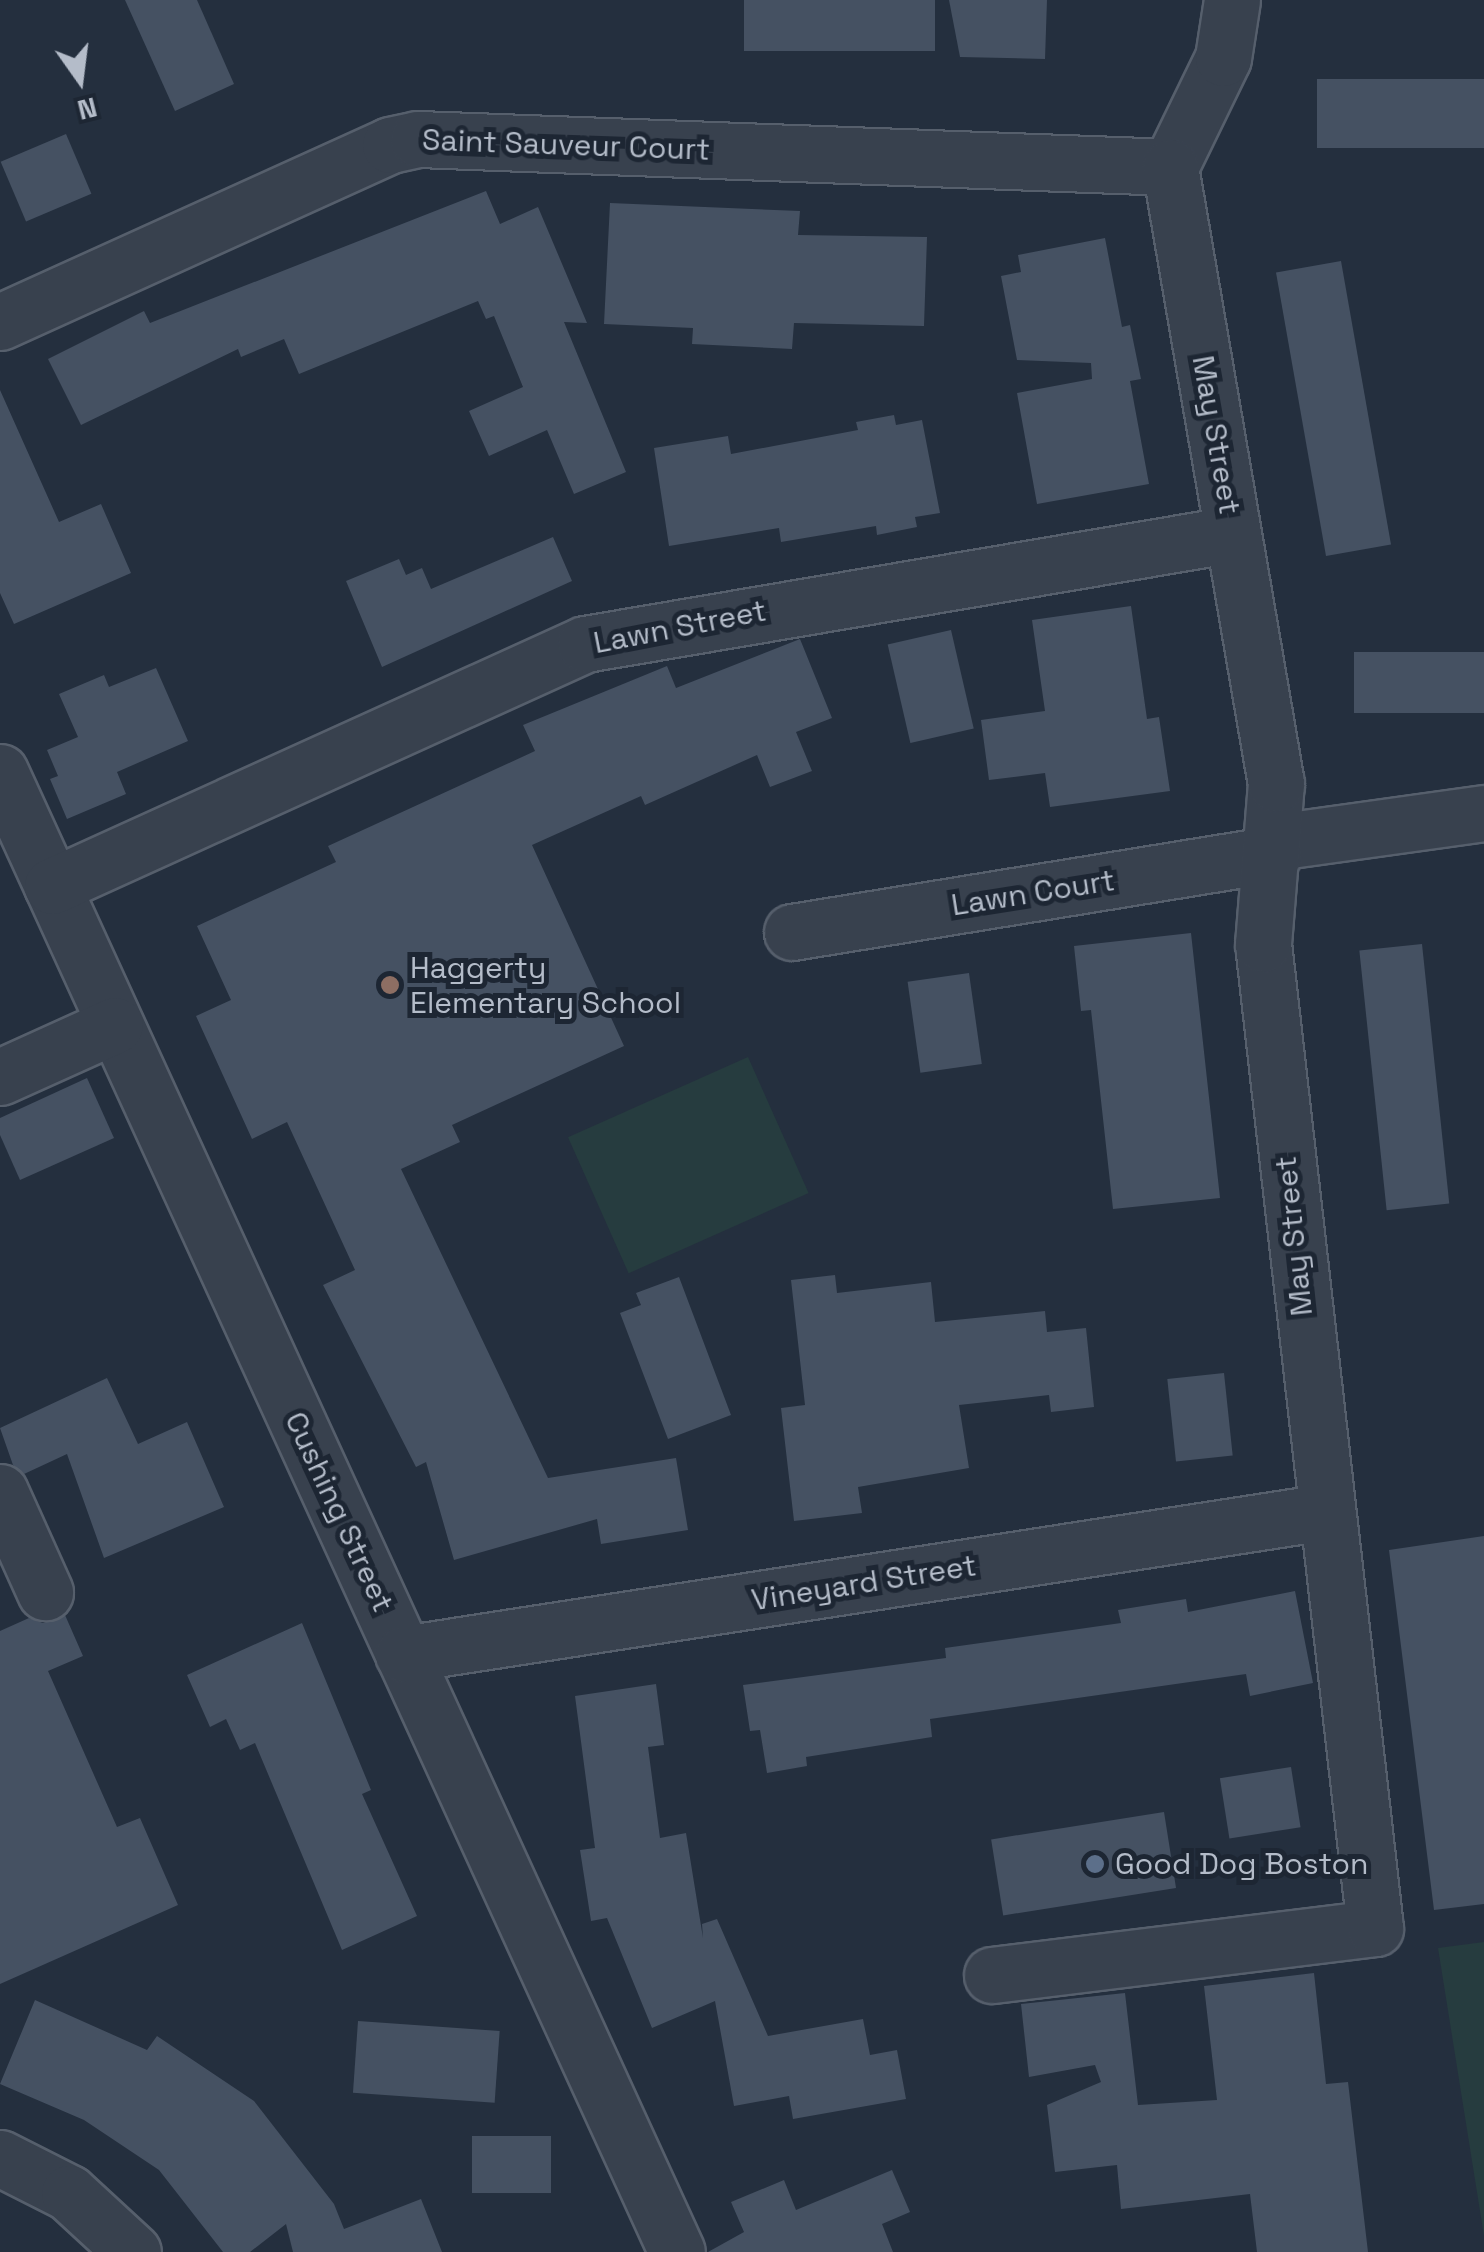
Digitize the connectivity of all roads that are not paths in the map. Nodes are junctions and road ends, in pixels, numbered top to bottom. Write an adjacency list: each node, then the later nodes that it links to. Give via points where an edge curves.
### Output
1 (1232, 0): 2 (street, via 1223,58)
2 (1170, 167): 3 (street, Saint Sauveur Court, via 418,138); 4 (street, May Street)
3 (0, 322)
4 (1233, 534): 7 (street, May Street, via 1274,768); 8 (street, Lawn Street, via 585,644)
5 (0, 772): 8 (street, Cushing Street)
6 (1484, 813): 7 (street)
7 (1275, 848): 9 (street, Lawn Court); 13 (street, May Street, via 1263,944)
8 (52, 886): 10 (street, Cushing Street)
9 (792, 932)
10 (115, 1024): 11 (street); 15 (street, Cushing Street)
11 (0, 1077)
12 (0, 1492): 14 (street)
13 (1324, 1512): 15 (street, Vineyard Street); 16 (street, May Street, via 1374,1928)
14 (45, 1592)
15 (404, 1654): 19 (street, Cushing Street)
16 (992, 1975)
17 (0, 2158): 18 (street, via 69,2193)
18 (133, 2252)
19 (677, 2252)

